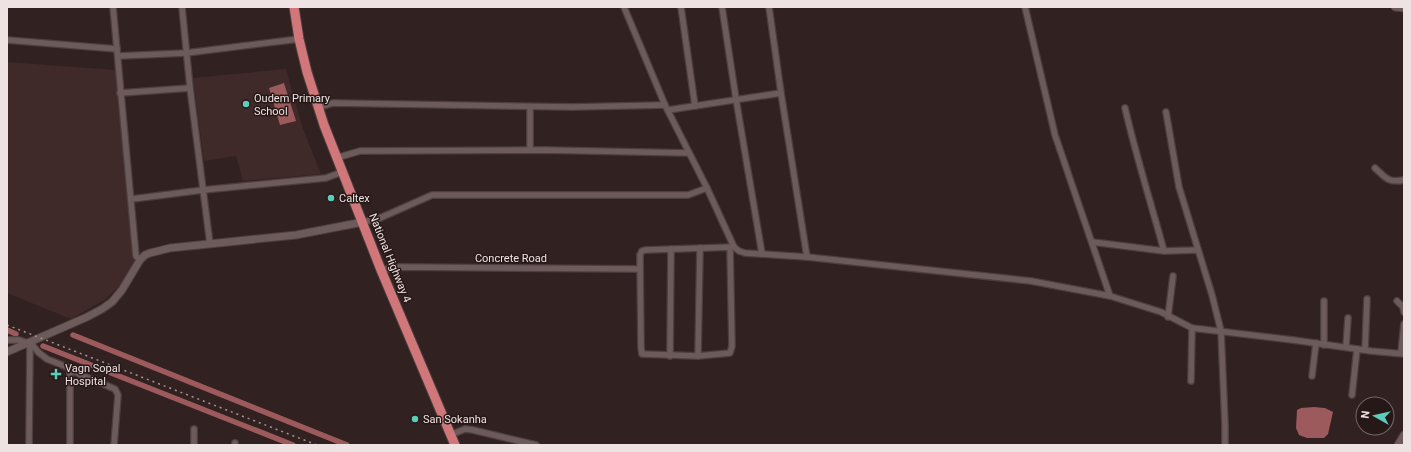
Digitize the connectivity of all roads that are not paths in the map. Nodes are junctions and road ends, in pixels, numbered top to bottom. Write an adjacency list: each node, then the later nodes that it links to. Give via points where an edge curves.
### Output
1 (113, 7): 13 (street)
2 (182, 7): 14 (street)
3 (294, 7): 11 (highway, National Highway 4)
4 (624, 7): 23 (street)
5 (681, 7): 20 (street)
6 (722, 7): 19 (street)
7 (769, 7): 18 (street)
8 (1025, 7): 36 (street, via 1055,135)
9 (1395, 7): 10 (street)
10 (1404, 8)
11 (299, 39): 14 (street); 22 (highway, National Highway 4)
12 (7, 40): 13 (street)
13 (117, 49): 15 (street)
14 (186, 53): 15 (street); 16 (street)
15 (118, 56): 17 (street)
16 (190, 88): 17 (street); 33 (street)
17 (120, 93): 34 (street)
18 (781, 93): 19 (street); 44 (street)
19 (736, 99): 20 (street); 43 (street)
20 (695, 106): 23 (street)
21 (530, 107): 22 (street, via 333,103); 23 (street); 26 (street)
22 (317, 108): 28 (highway, National Highway 4)
23 (666, 108): 27 (street)
24 (1125, 108): 42 (street, via 1136,156)
25 (1166, 112): 41 (street, via 1179,187)
26 (530, 150): 27 (street); 28 (street, via 360,152)
27 (689, 153): 32 (street)
28 (336, 158): 30 (highway, National Highway 4)
29 (1375, 168): 31 (street, via 1390,180)
30 (342, 172): 33 (street, via 326,178); 35 (highway, National Highway 4)
31 (1404, 180)
32 (707, 188): 35 (street, via 688,196 432,195 380,218); 38 (street)
33 (203, 190): 34 (street); 37 (street)
34 (132, 199): 45 (street, via 136,256)
35 (363, 222): 37 (street, via 296,235); 47 (highway, National Highway 4)
36 (1092, 242): 42 (street); 49 (street)
37 (210, 244): 45 (street, via 150,252)
38 (732, 247): 39 (street); 43 (street, via 745,253); 69 (street, via 731,350 725,354)
39 (700, 248): 40 (street); 69 (street)
40 (671, 249): 46 (street, via 642,251); 68 (street)
41 (1198, 250): 42 (street); 58 (street)
42 (1164, 251)
43 (762, 254): 44 (street)
44 (808, 257): 49 (street, via 1031,280)
45 (140, 260): 60 (street, via 112,302 87,317)
46 (640, 269): 47 (street, Concrete Road, via 400,267); 68 (street, via 641,352 644,355)
47 (382, 270): 75 (highway, National Highway 4)
48 (1173, 276): 54 (street)
49 (1110, 296): 54 (street, via 1161,312)
50 (1367, 299): 65 (street)
51 (1324, 301): 62 (street)
52 (1396, 301): 53 (street, via 1403,307)
53 (1404, 312)
54 (1168, 317): 57 (street)
55 (1348, 318): 63 (street)
56 (1404, 324): 67 (street)
57 (1192, 328): 58 (street); 72 (street)
58 (1221, 331): 61 (street); 83 (street)
59 (7, 340): 60 (street)
60 (29, 342): 66 (street); 70 (street, via 47,359); 77 (street)
61 (1316, 344): 62 (street); 71 (street)
62 (1324, 344): 63 (street)
63 (1346, 347): 64 (street)
64 (1357, 349): 65 (street); 73 (street)
65 (1365, 350): 67 (street)
66 (7, 352)
67 (1403, 353)
68 (670, 356): 69 (street)
69 (698, 356)
70 (70, 370): 78 (street); 79 (street, via 115,388 118,395)
71 (1312, 376)
72 (1191, 381)
73 (1352, 395)
74 (194, 429): 80 (street)
75 (450, 435): 81 (highway, National Highway 4); 82 (street, via 465,429)
76 (1404, 435): 84 (street)
77 (29, 445)
78 (70, 445)
79 (114, 445)
80 (194, 445)
81 (455, 445)
82 (536, 445)
83 (1225, 445)
84 (1398, 445)

